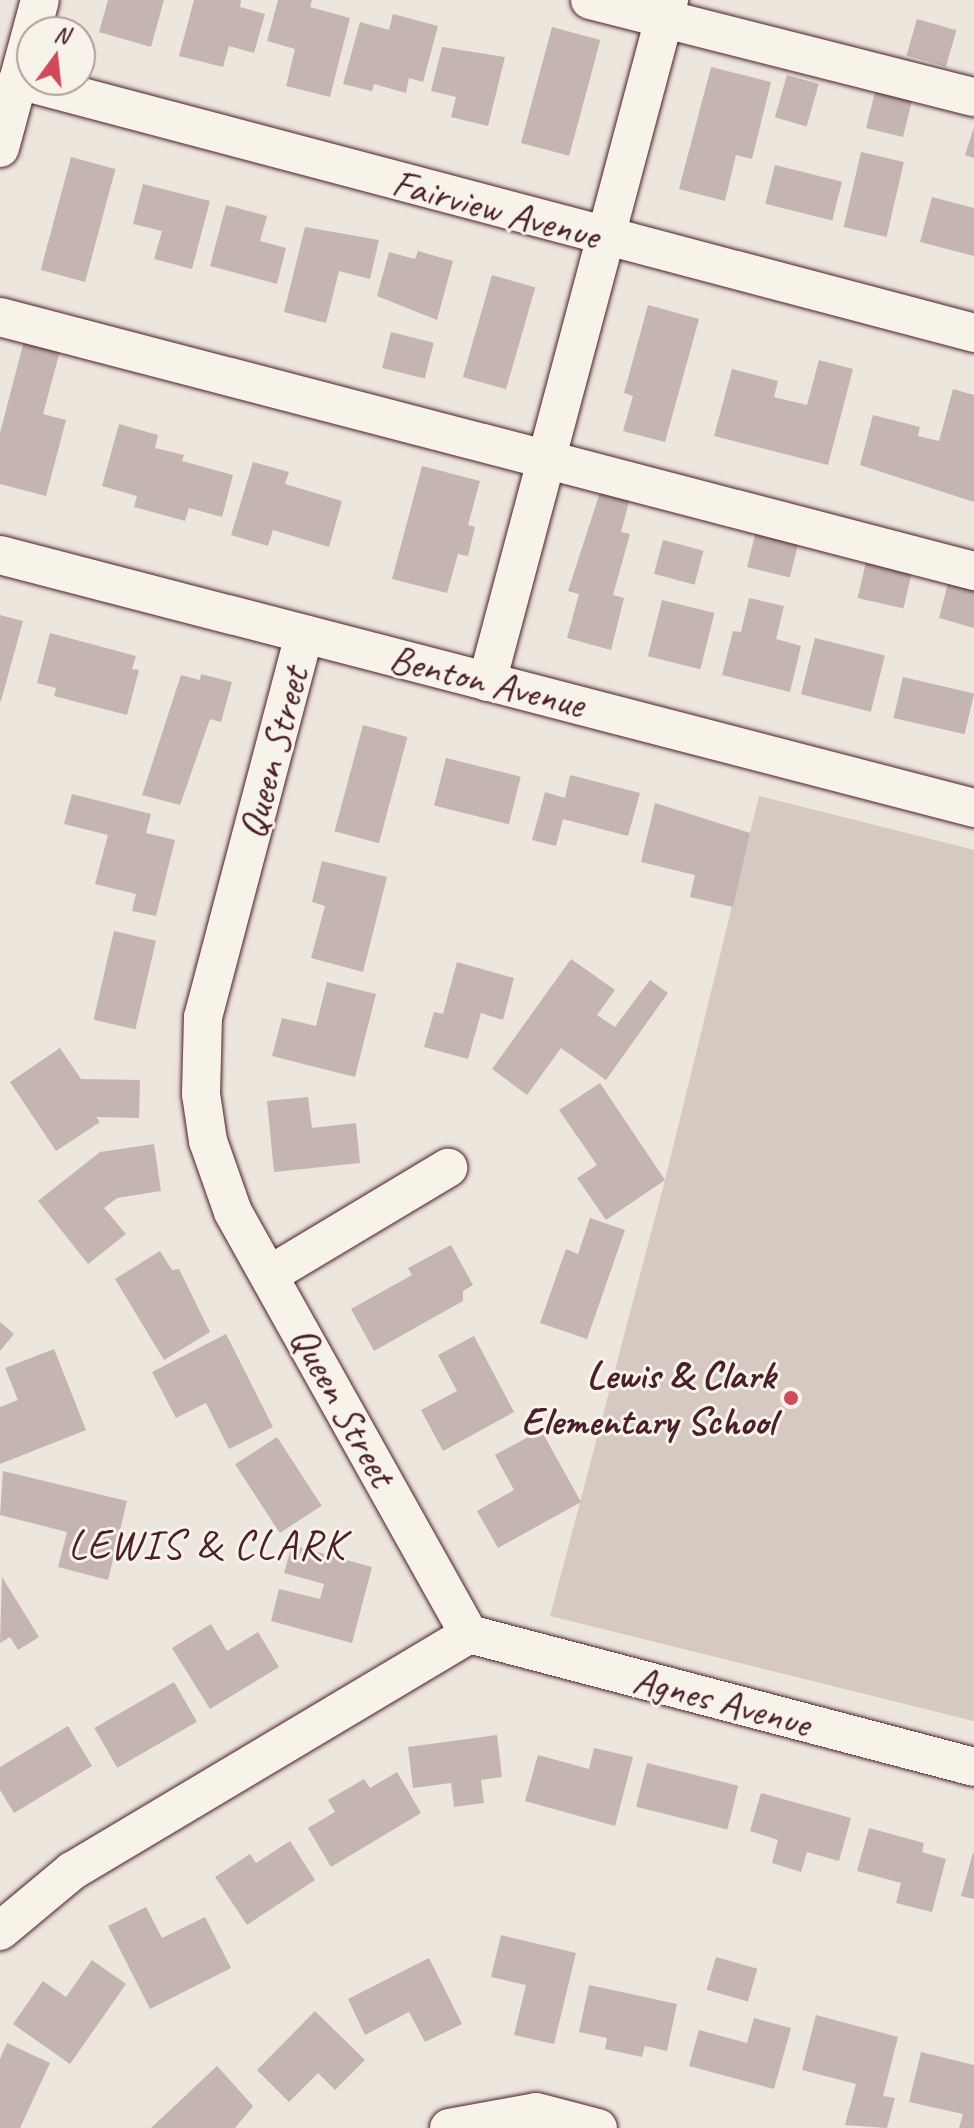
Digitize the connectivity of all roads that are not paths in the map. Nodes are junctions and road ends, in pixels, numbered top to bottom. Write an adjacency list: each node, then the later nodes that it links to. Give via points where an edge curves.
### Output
1 (590, 0): 2 (street)
2 (667, 10): 5 (street); 7 (street)
3 (16, 88): 6 (street)
4 (77, 96): 7 (street, Fairview Avenue)
5 (974, 97)
6 (0, 148)
7 (605, 239): 9 (street, Fairview Avenue); 10 (street)
8 (0, 317): 10 (street)
9 (974, 333)
10 (546, 462): 12 (street); 14 (street)
11 (0, 555): 13 (street, Benton Avenue)
12 (974, 571)
13 (304, 635): 14 (street, Benton Avenue); 17 (street, Queen Street, via 203,1017 201,1094 216,1176)
14 (487, 682): 15 (street, Benton Avenue)
15 (974, 808)
16 (448, 1168): 17 (street)
17 (269, 1275): 18 (street, Queen Street)
18 (469, 1634): 19 (street, Agnes Avenue); 20 (street, via 72,1871)
19 (974, 1767)
20 (0, 1931)
21 (449, 2128): 22 (street, via 536,2112)
22 (598, 2128)

